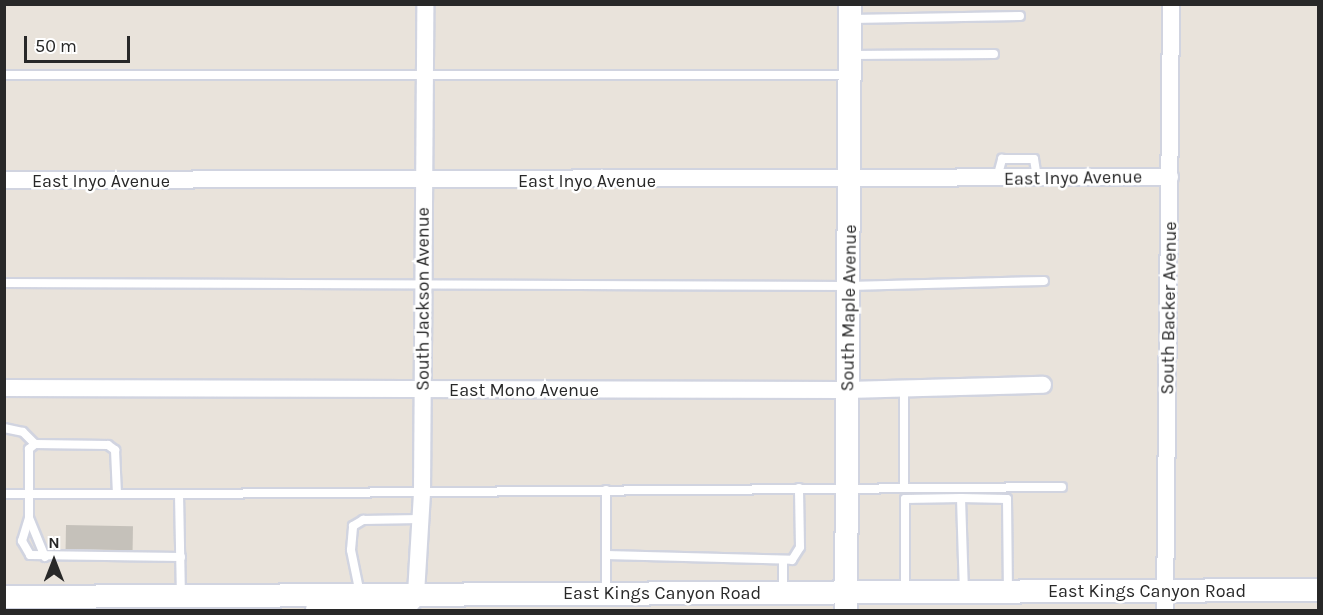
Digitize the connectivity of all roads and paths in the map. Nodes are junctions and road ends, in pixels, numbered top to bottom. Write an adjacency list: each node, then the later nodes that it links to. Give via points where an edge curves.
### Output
1 (426, 4): 8 (street, South Jackson Avenue)
2 (1171, 4): 9 (street, South Backer Avenue)
3 (850, 12): 4 (lane); 6 (main road, South Maple Avenue)
4 (1020, 16)
5 (994, 54): 6 (lane)
6 (851, 65): 8 (lane); 11 (main road, South Maple Avenue)
7 (4, 75): 8 (lane)
8 (425, 75): 12 (street, South Jackson Avenue)
9 (1170, 177): 11 (street, East Inyo Avenue); 50 (street, South Backer Avenue)
10 (4, 180): 12 (street, East Inyo Avenue)
11 (852, 180): 12 (street, East Inyo Avenue); 16 (main road, South Maple Avenue)
12 (424, 182): 15 (street, South Jackson Avenue)
13 (1044, 281): 16 (lane)
14 (4, 283): 15 (lane)
15 (423, 286): 16 (lane); 20 (street, South Jackson Avenue)
16 (849, 286): 21 (main road, South Maple Avenue)
17 (1043, 385): 19 (street, East Mono Avenue)
18 (4, 388): 20 (street, East Mono Avenue)
19 (904, 388): 21 (street, East Mono Avenue); 26 (lane)
20 (422, 390): 21 (street, East Mono Avenue); 29 (street, South Jackson Avenue)
21 (847, 390): 25 (main road, South Maple Avenue)
22 (4, 428): 23 (lane, via 23,432)
23 (35, 444): 31 (lane, via 30,449); 32 (lane, via 108,445 115,450)
24 (799, 488): 25 (lane); 28 (lane); 40 (lane, via 800,547 792,560)
25 (848, 488): 26 (lane); 52 (main road, South Maple Avenue)
26 (904, 488): 27 (lane)
27 (1062, 488)
28 (606, 490): 29 (lane); 37 (lane)
29 (422, 492): 33 (lane); 36 (street, South Jackson Avenue)
30 (4, 494): 31 (lane)
31 (28, 494): 32 (lane); 35 (lane)
32 (117, 494): 33 (lane)
33 (179, 494): 39 (lane)
34 (961, 498): 42 (lane, via 904,500); 43 (lane); 44 (lane, via 1007,499)
35 (29, 518): 38 (lane); 38 (lane, via 22,541 30,555)
36 (420, 519): 47 (lane, via 363,520 353,526 351,550); 51 (street, South Jackson Avenue)
37 (606, 555): 40 (lane, via 703,555 734,562); 45 (lane)
38 (45, 557): 39 (lane)
39 (180, 557): 48 (lane)
40 (783, 563): 46 (lane)
41 (1318, 590): 50 (main road, East Kings Canyon Road)
42 (904, 592): 43 (main road, East Kings Canyon Road); 52 (main road, East Kings Canyon Road)
43 (964, 592): 44 (main road, East Kings Canyon Road)
44 (1008, 592): 50 (main road, East Kings Canyon Road)
45 (606, 593): 46 (main road, East Kings Canyon Road); 51 (main road, East Kings Canyon Road)
46 (783, 593): 52 (main road, East Kings Canyon Road)
47 (360, 594): 48 (main road, East Kings Canyon Road); 51 (main road, East Kings Canyon Road)
48 (181, 596): 49 (main road, East Kings Canyon Road); 53 (main road, via 160,605)
49 (4, 597)
50 (1165, 601)
51 (420, 602): 54 (main road, via 403,608)
52 (846, 602)
53 (4, 607)
54 (317, 610)

